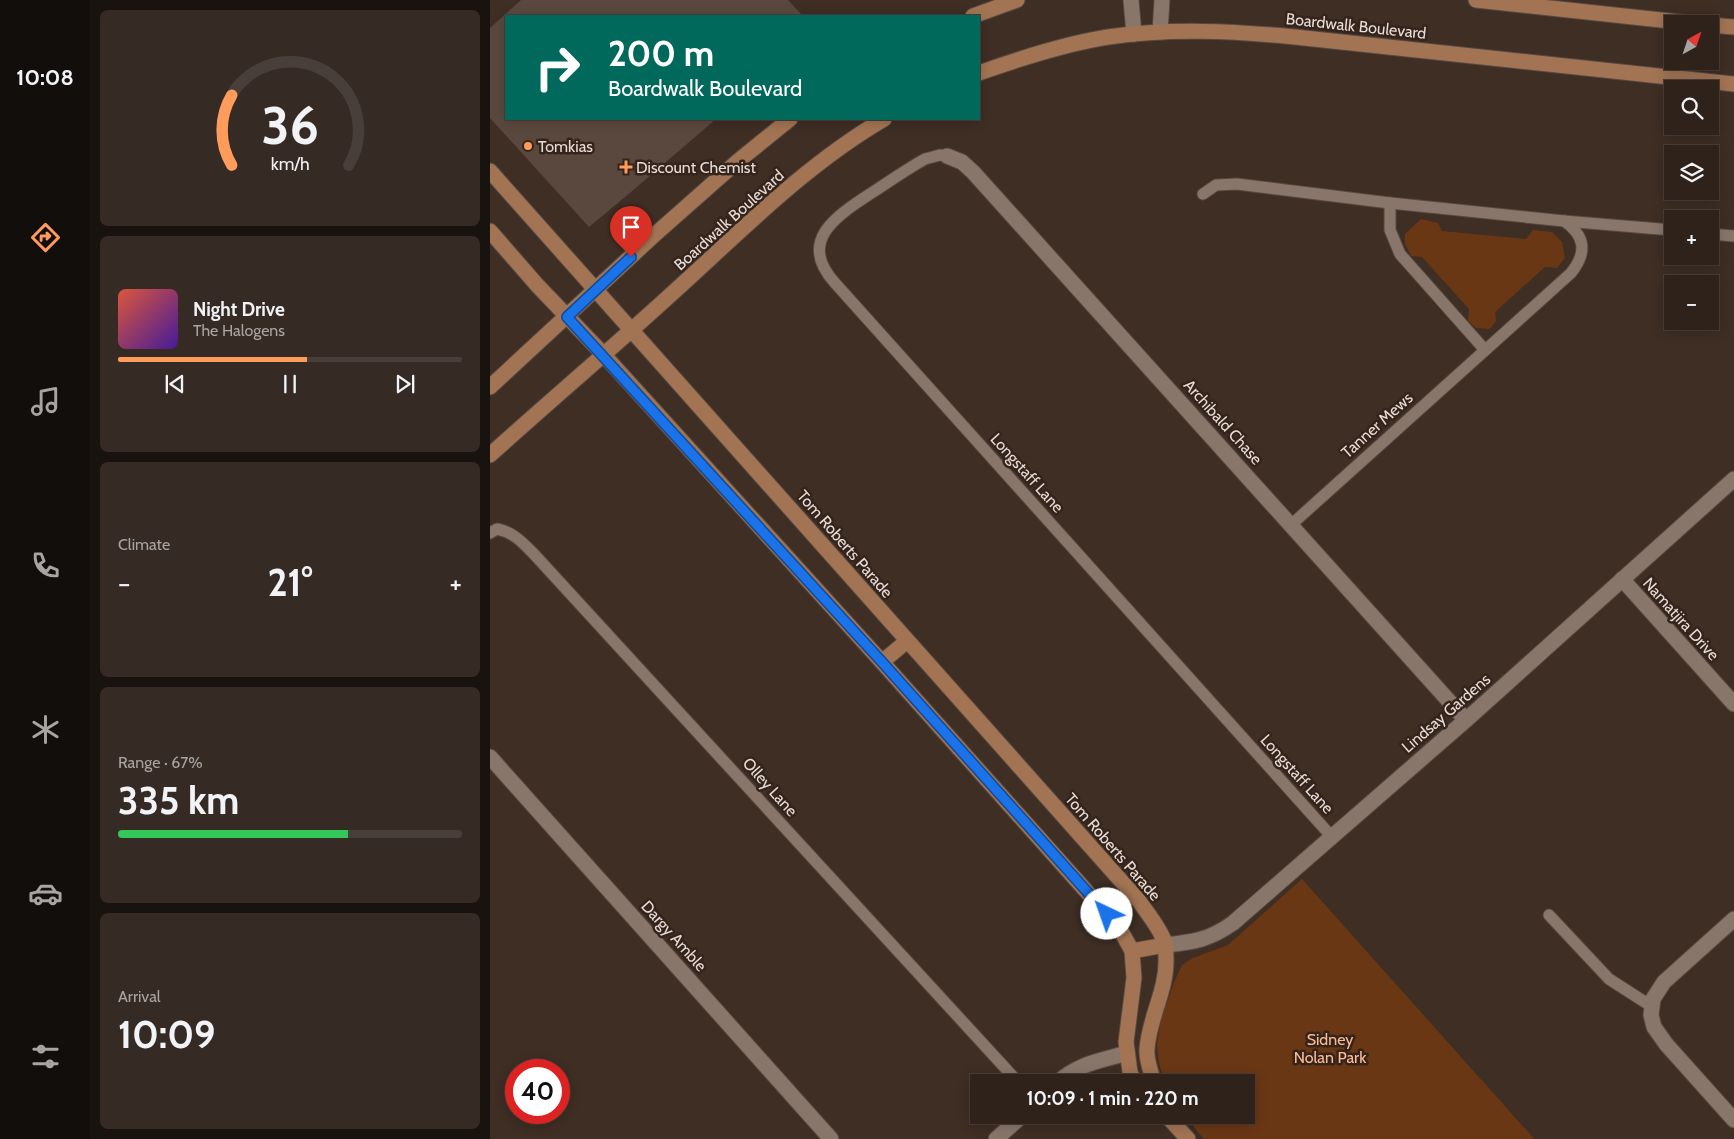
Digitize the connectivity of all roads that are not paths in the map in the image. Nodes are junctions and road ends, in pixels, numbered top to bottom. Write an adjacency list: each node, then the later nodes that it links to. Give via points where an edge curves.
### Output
1 (1017, 0): 5 (street)
2 (1131, 0): 10 (street)
3 (1162, 0): 9 (street)
4 (1476, 0): 6 (street)
5 (975, 15)
6 (1664, 20)
7 (1719, 26): 8 (street)
8 (1734, 27)
9 (1160, 32): 10 (street, Boardwalk Boulevard); 12 (street, Boardwalk Boulevard, via 1240,32 1286,36)
10 (1134, 34): 11 (street, Boardwalk Boulevard, via 1064,46)
11 (980, 73)
12 (1734, 84)
13 (789, 120): 24 (street, via 738,161)
14 (882, 120): 26 (street, Boardwalk Boulevard, via 857,135 790,188)
15 (948, 156): 32 (street, Archibald Chase, via 973,172); 40 (lane, Longstaff Lane, via 925,159 843,212 820,242 819,258 823,268)
16 (490, 171): 24 (street, Tom Roberts Parade)
17 (1203, 194): 18 (lane, via 1225,183)
18 (1390, 203): 19 (lane); 27 (lane, via 1390,230 1400,254)
19 (1564, 221): 20 (lane); 27 (lane, Tanner Mews, via 1581,240 1582,254 1576,266)
20 (1664, 229)
21 (490, 231): 25 (street)
22 (1719, 235): 23 (lane)
23 (1734, 236)
24 (596, 290): 25 (street); 26 (street, Tom Roberts Parade)
25 (567, 317): 28 (street); 29 (street)
26 (632, 330): 28 (street, Boardwalk Boulevard); 35 (street, Tom Roberts Parade)
27 (1485, 350): 32 (lane, Tanner Mews)
28 (603, 354): 30 (street, Boardwalk Boulevard); 36 (street)
29 (490, 387)
30 (490, 455)
31 (1734, 479): 34 (street, Lindsay Gardens)
32 (1292, 524): 38 (street, Archibald Chase)
33 (490, 533): 48 (lane, Olley Lane, via 497,529 505,530 533,553)
34 (1622, 579): 37 (street, Namatjira Drive); 38 (street, Lindsay Gardens)
35 (907, 641): 36 (street); 43 (street, Tom Roberts Parade, via 1139,901)
36 (882, 662): 44 (street, via 1120,929)
37 (1734, 704)
38 (1466, 720): 40 (street, Lindsay Gardens)
39 (490, 757): 55 (street, Dargy Amble)
40 (1332, 837): 43 (street, Lindsay Gardens, via 1222,931 1192,942)
41 (1549, 915): 45 (lane, via 1609,979)
42 (1734, 920): 45 (street, via 1664,982)
43 (1166, 945): 44 (street); 46 (street, via 1165,978)
44 (1132, 951): 47 (street, via 1134,978)
45 (1651, 1006): 52 (street, via 1652,1022 1658,1034)
46 (1147, 1050): 47 (street); 51 (street)
47 (1127, 1053): 49 (street, via 1084,1064); 50 (street)
48 (1011, 1074)
49 (1068, 1074)
50 (1131, 1074)
51 (1152, 1074)
52 (1734, 1120)
53 (1013, 1124): 56 (street)
54 (1175, 1124): 57 (street)
55 (831, 1139)
56 (996, 1139)
57 (1188, 1139)

